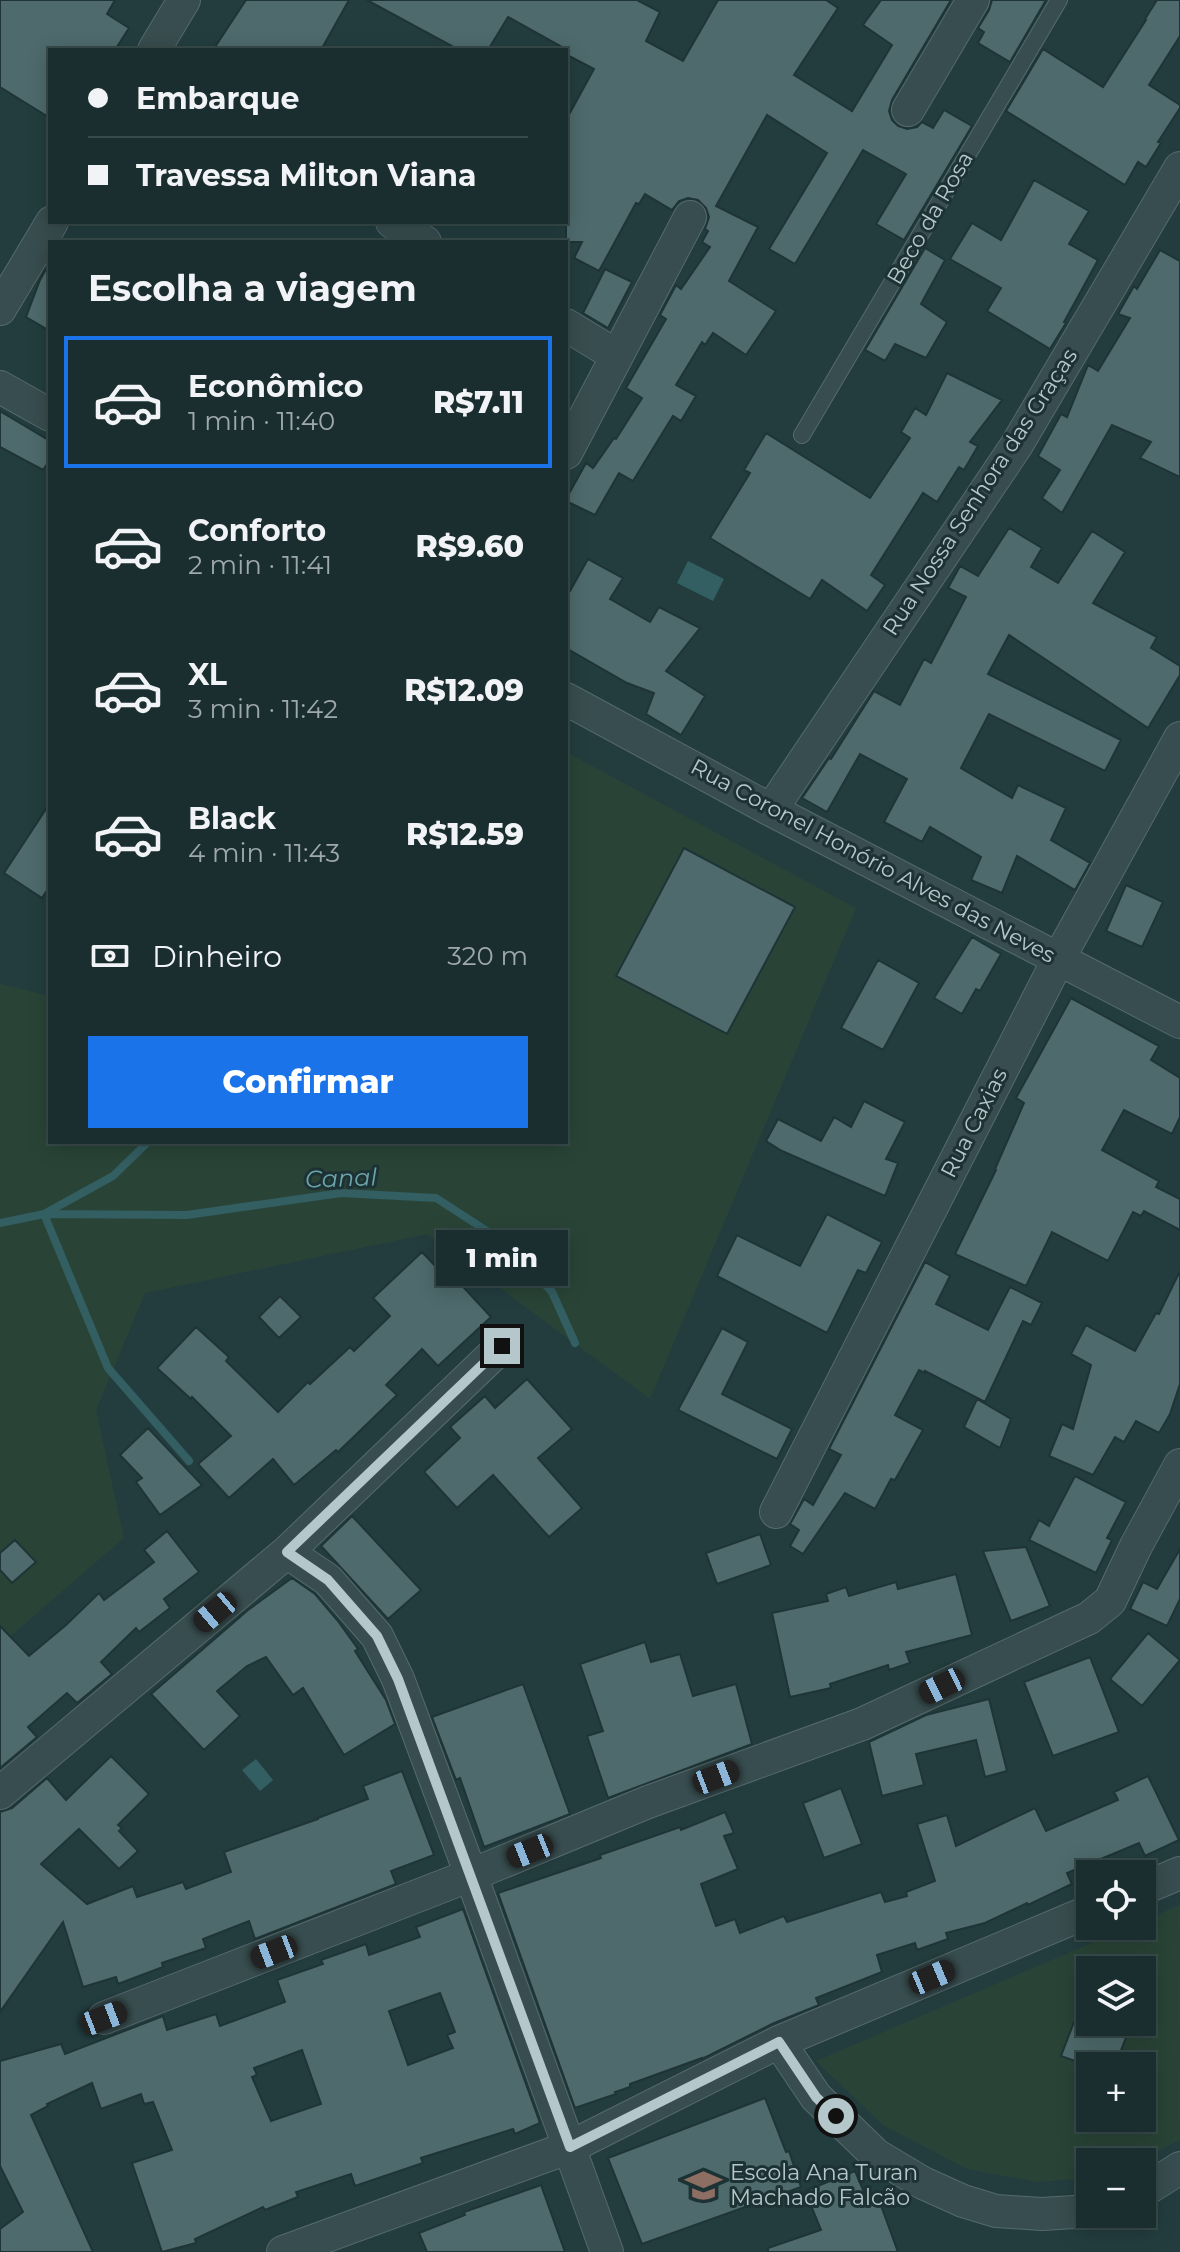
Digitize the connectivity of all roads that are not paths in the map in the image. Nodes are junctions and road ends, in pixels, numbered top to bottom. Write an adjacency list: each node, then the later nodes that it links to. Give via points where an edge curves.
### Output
1 (184, 0): 4 (street)
2 (973, 0): 5 (street)
3 (1059, 0): 16 (lane, Beco da Rosa)
4 (155, 48)
5 (908, 110)
6 (1180, 168): 20 (street, Rua Nossa Senhora das Graças, via 1016,446)
7 (690, 217): 13 (street)
8 (51, 224): 11 (street)
9 (395, 224): 10 (street)
10 (422, 240)
11 (0, 309)
12 (568, 326): 13 (street)
13 (617, 356): 17 (street)
14 (0, 387): 15 (street)
15 (48, 414)
16 (802, 435)
17 (568, 449)
18 (568, 700): 20 (street, Rua Coronel Honório Alves das Neves)
19 (1180, 738): 21 (street, Rua Caxias)
20 (771, 810): 21 (street, Rua Coronel Honório Alves das Neves)
21 (1059, 958): 22 (street, Rua Coronel Honório Alves das Neves); 25 (street, Rua Caxias)
22 (1180, 1022)
23 (502, 1346): 26 (street)
24 (1180, 1465): 29 (street, via 1110,1601 1089,1618 862,1724 648,1802)
25 (776, 1512)
26 (287, 1552): 27 (street); 29 (street, via 328,1580 377,1636)
27 (0, 1793)
28 (1180, 1873): 30 (street)
29 (471, 1875): 32 (street); 34 (street)
30 (1156, 1883)
31 (1076, 1917): 33 (street)
32 (104, 2018)
33 (779, 2042): 34 (street); 37 (street, via 816,2097 876,2155 923,2183 996,2211)
34 (570, 2147): 38 (street); 39 (street)
35 (1180, 2168): 36 (street)
36 (1156, 2183)
37 (1076, 2212)
38 (283, 2252)
39 (607, 2252)

